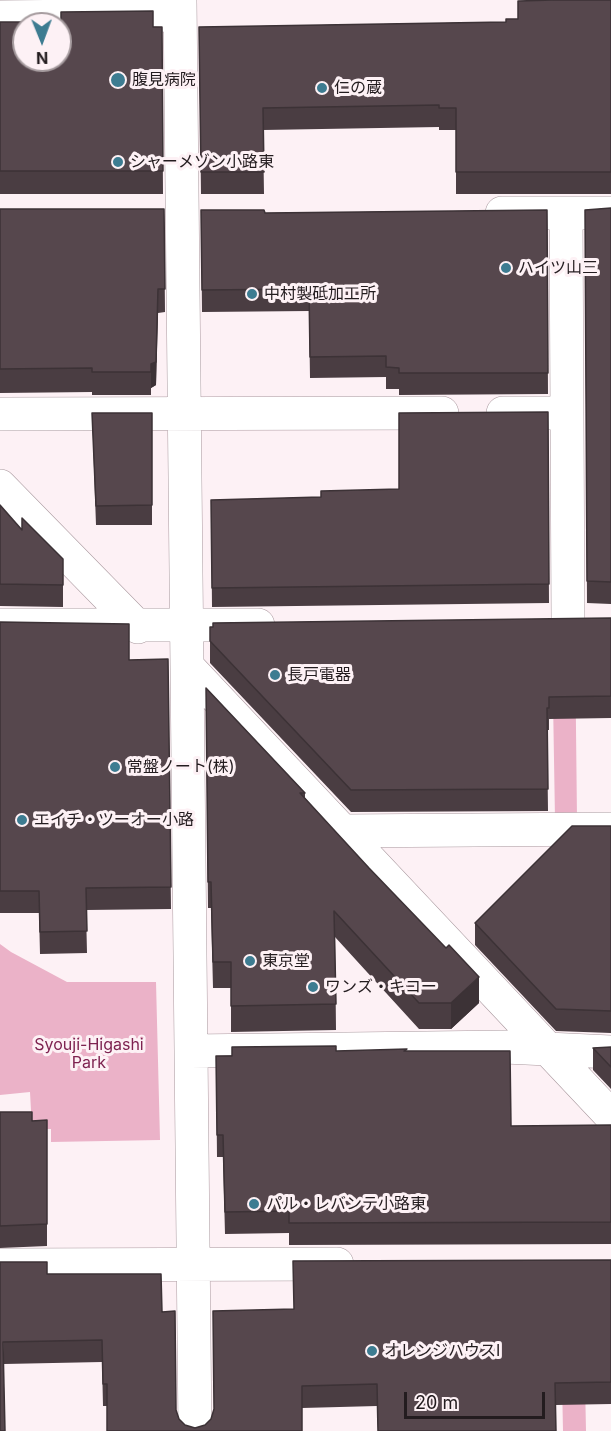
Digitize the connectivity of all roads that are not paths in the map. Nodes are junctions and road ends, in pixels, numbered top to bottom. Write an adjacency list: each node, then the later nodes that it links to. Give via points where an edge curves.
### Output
1 (180, 8): 2 (street); 4 (street)
2 (0, 17)
3 (149, 213): 4 (street)
4 (195, 213): 10 (street)
5 (470, 213): 6 (street)
6 (566, 213): 7 (street); 8 (street)
7 (611, 213)
8 (567, 413): 10 (street); 13 (street)
9 (0, 414): 10 (street)
10 (186, 414): 17 (street)
11 (0, 486): 18 (street)
12 (532, 621): 13 (street)
13 (568, 621): 14 (street)
14 (600, 621)
15 (0, 625): 18 (street)
16 (283, 625): 17 (street)
17 (188, 626): 18 (street); 19 (street)
18 (138, 627)
19 (188, 667): 21 (street); 23 (street)
20 (611, 828): 21 (street)
21 (341, 831): 22 (street)
22 (550, 1050): 23 (street, via 505,1047); 24 (street); 25 (street)
23 (191, 1051): 26 (street)
24 (611, 1052)
25 (611, 1116)
26 (194, 1264): 27 (street); 28 (street); 29 (street)
27 (372, 1264)
28 (0, 1265)
29 (195, 1431)

